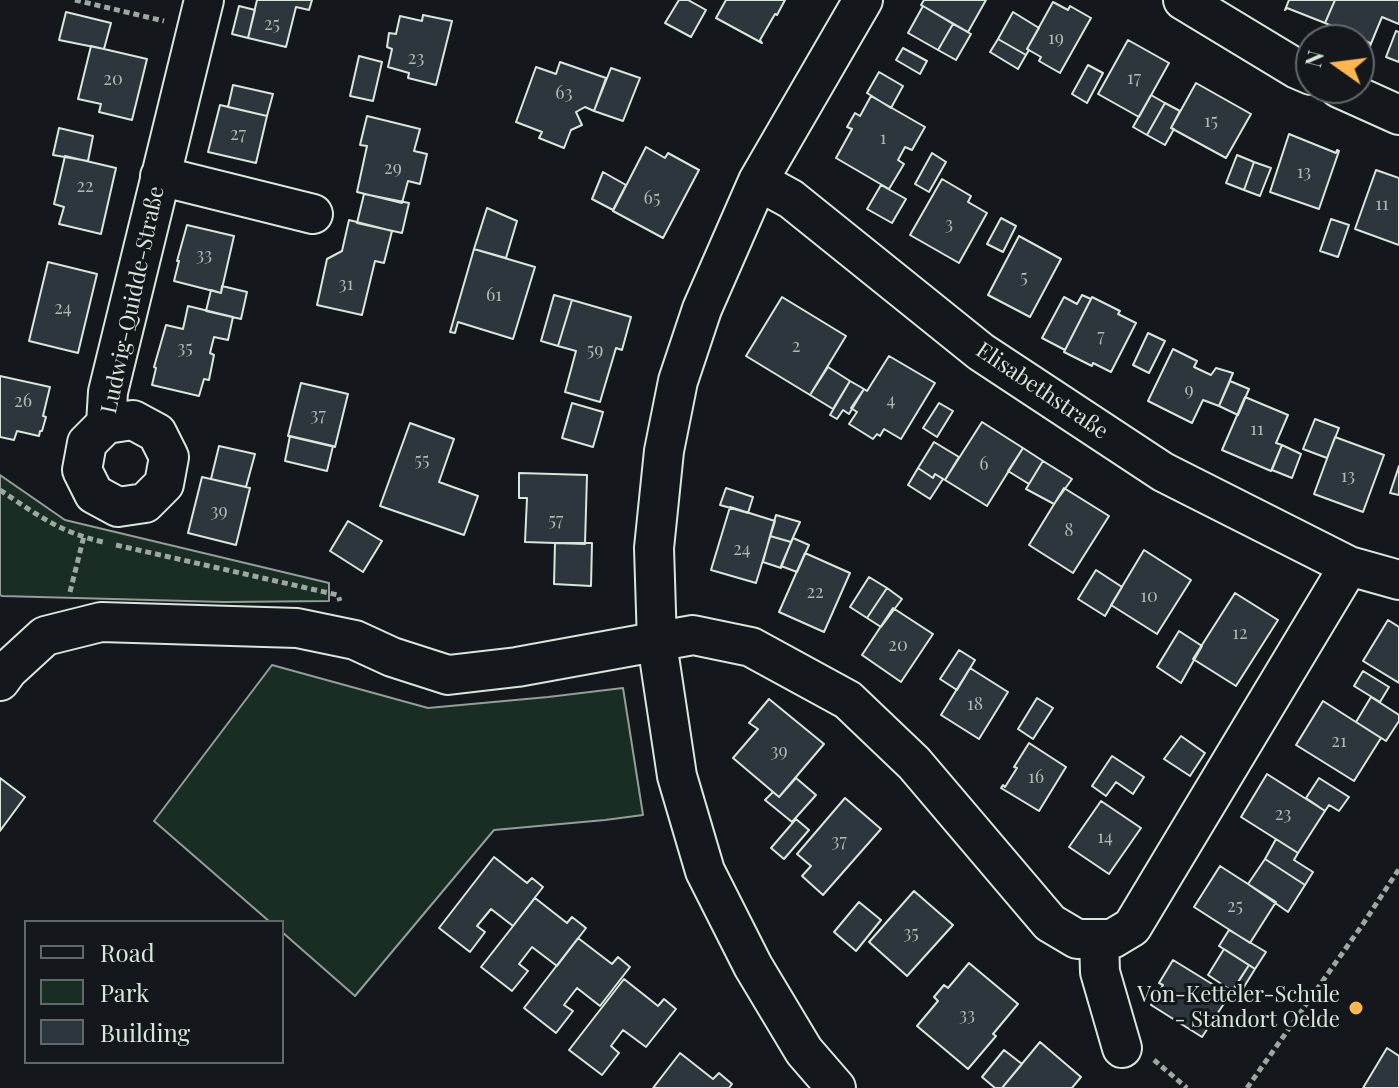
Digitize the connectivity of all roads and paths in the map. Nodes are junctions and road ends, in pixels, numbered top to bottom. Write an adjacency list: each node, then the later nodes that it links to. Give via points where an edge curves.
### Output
1 (75, 0): 4 (path)
2 (863, 0): 9 (street)
3 (1183, 0): 5 (street)
4 (200, 14): 8 (street, Ludwig-Quidde-Straße)
5 (1295, 68)
6 (1375, 104): 7 (street)
7 (1399, 115)
8 (160, 176): 10 (street, Ludwig-Quidde-Straße); 11 (street, Ludwig-Quidde-Straße, via 108,392)
9 (758, 181): 15 (street, Elisabethstraße, via 791,199 981,352 1150,464); 19 (street, via 702,309 678,381 654,548)
10 (313, 214)
11 (106, 424): 13 (street, Ludwig-Quidde-Straße, via 87,443 82,470); 13 (street, Ludwig-Quidde-Straße, via 133,420 145,426 157,433 169,457 164,484 145,503 118,507)
12 (0, 490): 14 (path)
13 (94, 494): 14 (path)
14 (83, 538): 17 (path); 18 (path, via 338,595)
15 (1349, 566): 16 (street, Elisabethstraße); 22 (street, via 1132,927 1112,939)
16 (1399, 580)
17 (61, 632): 18 (street, via 101,622 297,628); 20 (street, via 45,636)
18 (355, 640): 19 (street, via 448,675)
19 (657, 643): 22 (street, via 693,635 751,647 848,700 914,763 1050,923 1077,939); 24 (street, via 677,776 705,871 804,1051)
20 (0, 681)
21 (1399, 869): 25 (path)
22 (1099, 939): 23 (street, via 1100,972)
23 (1122, 1048)
24 (836, 1088)
25 (1247, 1088)

